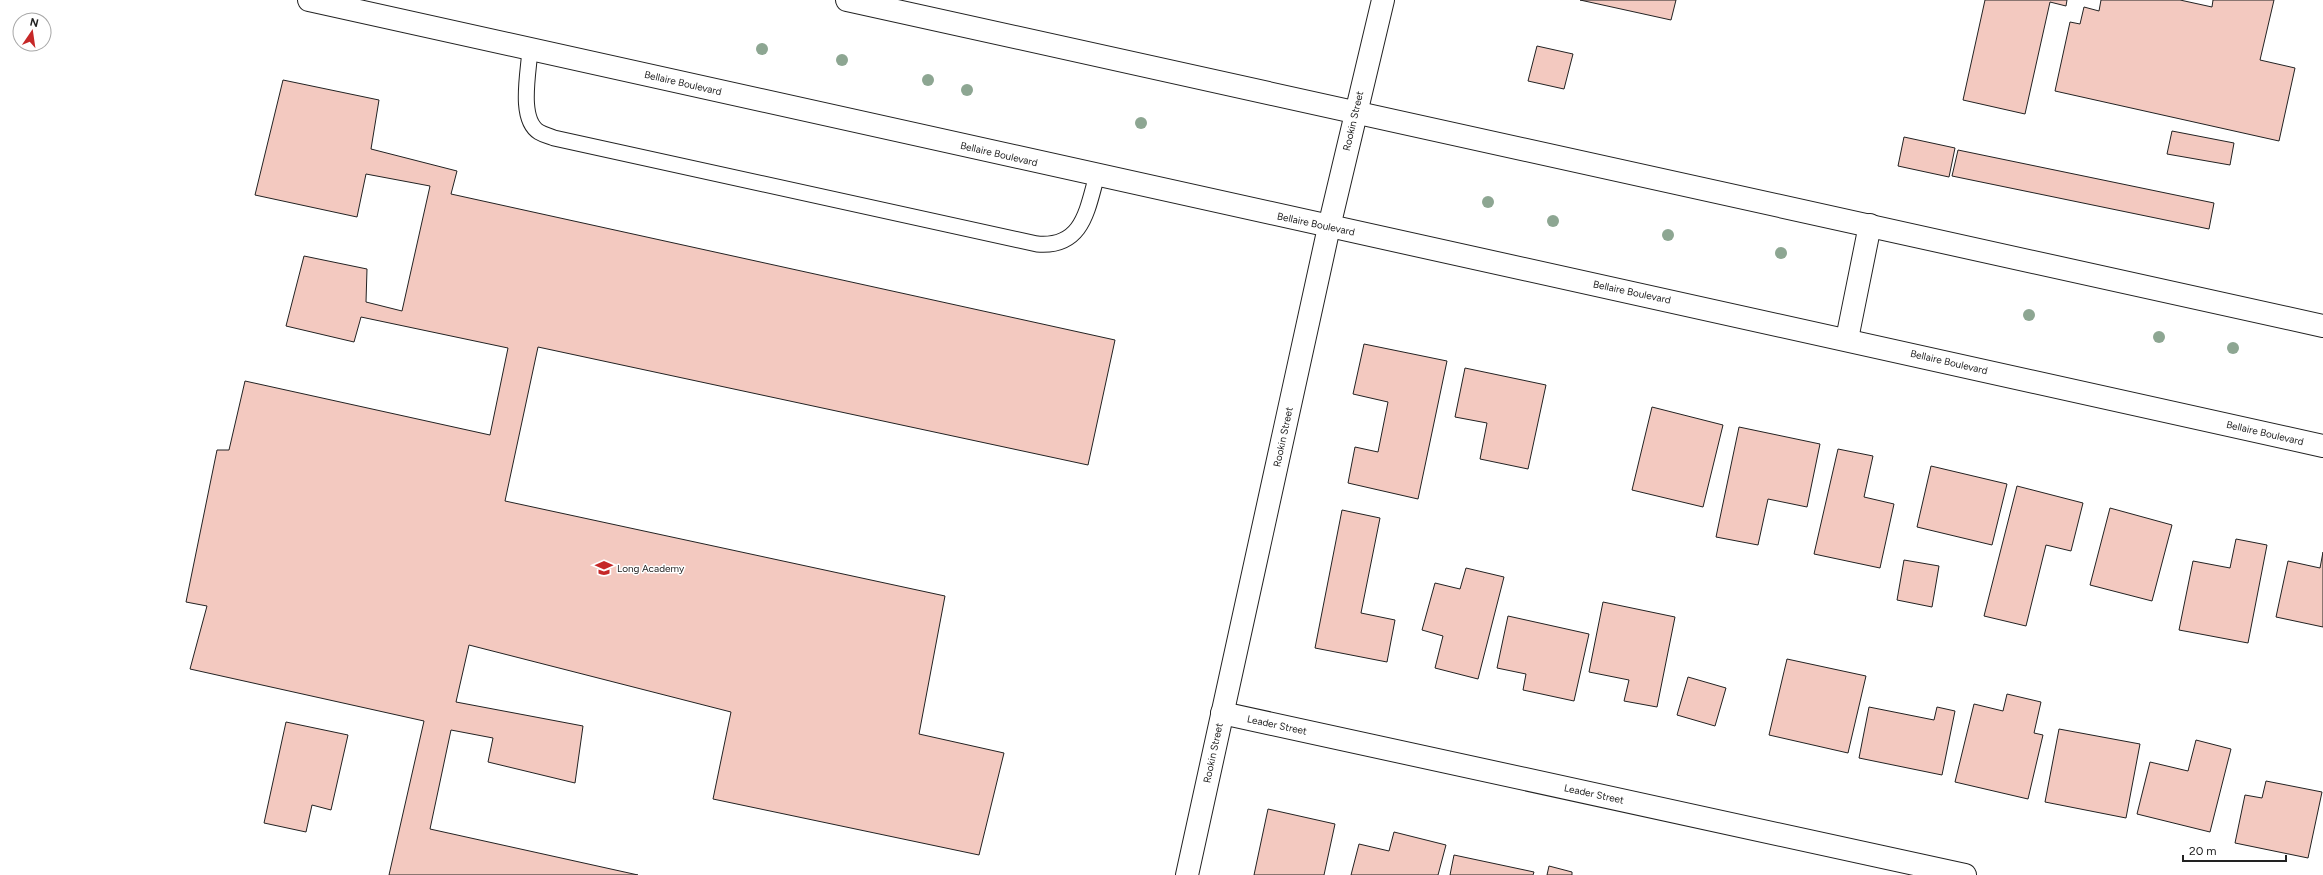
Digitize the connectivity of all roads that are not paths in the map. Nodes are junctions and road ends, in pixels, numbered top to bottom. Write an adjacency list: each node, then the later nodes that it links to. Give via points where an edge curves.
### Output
1 (309, 0): 4 (main road, Bellaire Boulevard)
2 (847, 0): 5 (main road)
3 (1383, 0): 5 (main road, Rookin Street)
4 (530, 49): 6 (main road, Bellaire Boulevard); 6 (lane, via 526,110 530,122 539,132 554,138 1052,246 1068,239 1084,219)
5 (1355, 112): 7 (main road); 8 (main road, Rookin Street)
6 (1097, 175): 8 (main road, Bellaire Boulevard)
7 (1870, 224): 9 (main road); 10 (main road)
8 (1329, 226): 10 (main road, Bellaire Boulevard); 12 (main road, Rookin Street)
9 (2323, 326)
10 (1847, 339): 11 (main road, Bellaire Boulevard)
11 (2323, 446)
12 (1222, 713): 13 (main road, Rookin Street); 14 (main road, Leader Street)
13 (1187, 875)
14 (1965, 875)

